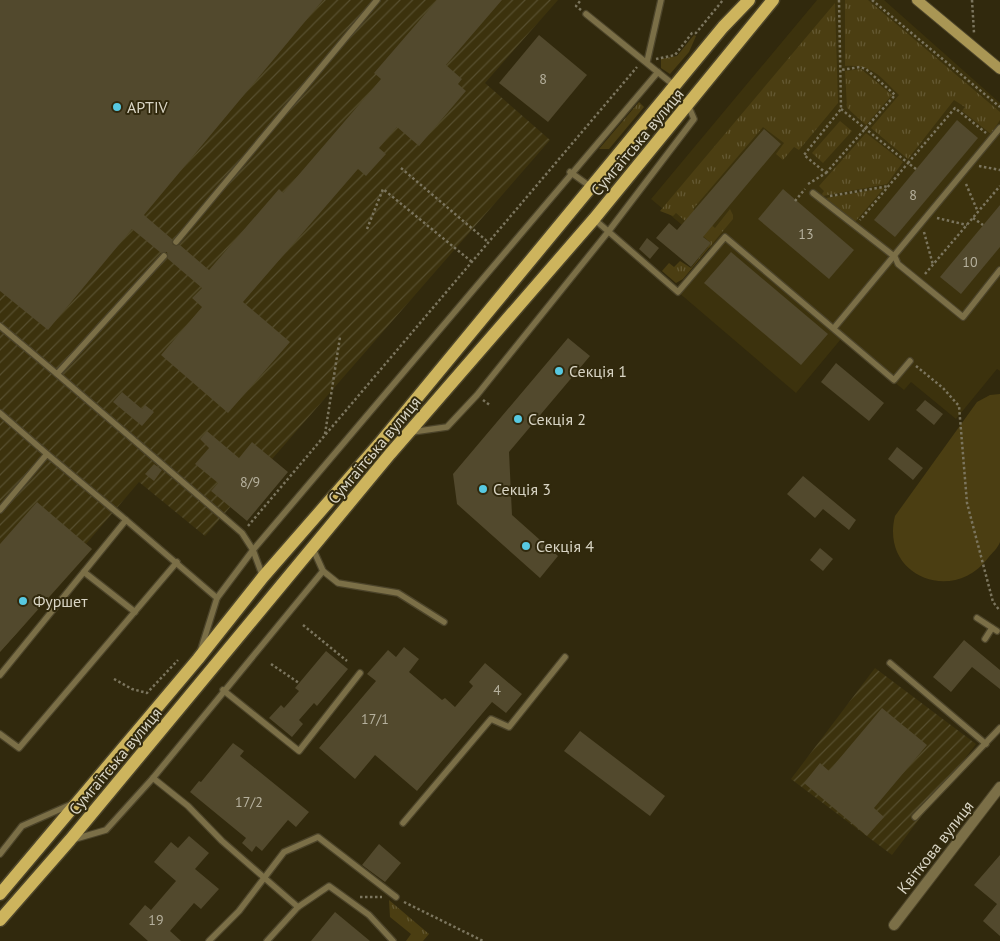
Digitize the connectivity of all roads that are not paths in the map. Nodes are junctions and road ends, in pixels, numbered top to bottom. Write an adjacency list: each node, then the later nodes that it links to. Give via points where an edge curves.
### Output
1 (377, 0): 18 (lane)
2 (661, 0): 7 (lane)
3 (749, 0): 10 (main road, Сумгаїтська вулиця)
4 (773, 0): 11 (main road, Сумгаїтська вулиця)
5 (917, 0): 8 (street)
6 (586, 14): 7 (lane)
7 (647, 62): 9 (lane)
8 (1000, 69)
9 (658, 72): 10 (lane); 13 (lane)
10 (675, 86): 14 (main road, Сумгаїтська вулиця)
11 (688, 106): 16 (main road, Сумгаїтська вулиця); 17 (lane, via 694,119)
12 (1000, 128): 20 (lane)
13 (570, 172): 14 (lane); 34 (lane)
14 (591, 188): 29 (main road, Сумгаїтська вулиця)
15 (813, 194): 20 (lane)
16 (594, 219): 17 (lane); 27 (main road, Сумгаїтська вулиця)
17 (608, 232): 23 (lane, via 678,292 725,237); 27 (lane, via 478,395 447,428)
18 (176, 242)
19 (164, 256): 25 (lane)
20 (895, 257): 21 (lane, via 898,264 963,317); 23 (lane)
21 (1000, 270)
22 (0, 326): 25 (lane)
23 (834, 328): 24 (lane, via 894,380)
24 (910, 361)
25 (57, 374): 34 (lane, via 242,533)
26 (0, 413): 28 (lane)
27 (409, 432): 30 (main road, Сумгаїтська вулиця)
28 (48, 454): 31 (lane); 32 (lane)
29 (348, 480): 30 (main road); 38 (main road, Сумгаїтська вулиця)
30 (361, 491): 33 (main road, Сумгаїтська вулиця)
31 (0, 510)
32 (126, 520): 35 (lane); 37 (lane)
33 (313, 549): 36 (lane); 59 (main road, Сумгаїтська вулиця)
34 (253, 550): 38 (lane); 39 (lane)
35 (177, 562): 39 (lane); 40 (lane)
36 (323, 571): 42 (lane, via 338,583 398,593); 50 (lane)
37 (84, 572): 40 (lane); 49 (lane)
38 (263, 577): 46 (main road, Сумгаїтська вулиця)
39 (217, 598): 46 (lane)
40 (135, 612): 52 (lane, via 18,748)
41 (977, 618): 43 (lane)
42 (444, 622)
43 (997, 630): 44 (lane)
44 (985, 639)
45 (565, 657): 58 (lane, via 509,727 491,720)
46 (198, 659): 56 (main road, Сумгаїтська вулиця)
47 (890, 663): 53 (lane)
48 (360, 673): 50 (lane, via 299,751)
49 (0, 675)
50 (223, 690): 54 (lane)
51 (1000, 728): 53 (lane)
52 (0, 734)
53 (986, 744): 57 (lane)
54 (152, 778): 59 (lane, via 106,830); 61 (lane, via 188,806)
55 (1000, 787): 66 (street, Квіткова вулиця)
56 (79, 801): 60 (lane, via 22,826); 62 (main road, Сумгаїтська вулиця)
57 (915, 817)
58 (402, 823)
59 (70, 840): 65 (main road, Сумгаїтська вулиця)
60 (0, 854)
61 (263, 878): 63 (lane, via 284,852 318,837); 64 (lane); 67 (lane, via 239,911)
62 (0, 894)
63 (396, 897)
64 (298, 907): 68 (lane); 69 (lane, via 329,886 369,915)
65 (0, 920)
66 (894, 925)
67 (209, 941)
68 (267, 941)
69 (393, 941)

